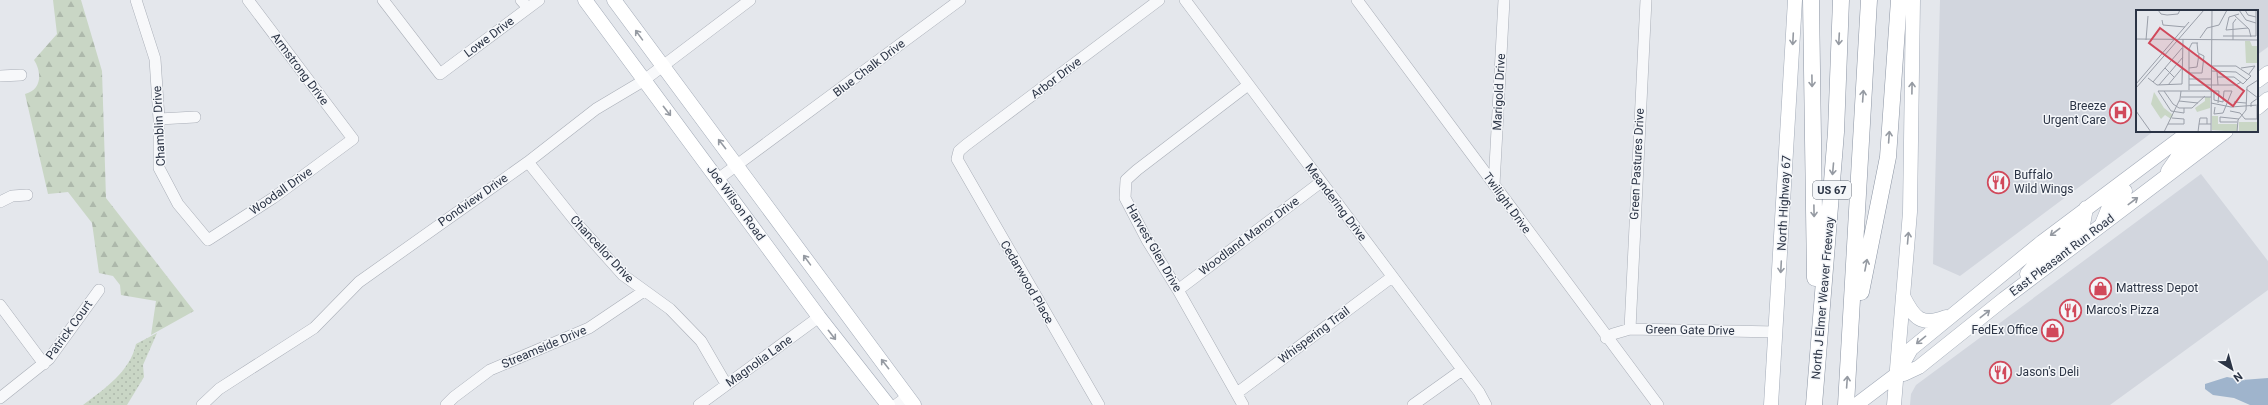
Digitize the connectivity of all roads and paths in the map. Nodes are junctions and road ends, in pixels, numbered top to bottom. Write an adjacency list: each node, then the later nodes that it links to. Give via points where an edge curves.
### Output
1 (136, 0): 32 (street, Chamblin Drive, via 155,59)
2 (248, 0): 36 (street, Armstrong Drive)
3 (383, 0): 20 (street, Lowe Drive, via 440,74)
4 (539, 0): 20 (street, Lowe Drive)
5 (585, 0): 27 (main road, Joe Wilson Road)
6 (614, 0): 22 (main road, Joe Wilson Road, one-way to 6)
7 (750, 0): 22 (street, Pondview Drive)
8 (960, 0): 39 (street, Blue Chalk Drive)
9 (1159, 0): 37 (street, Arbor Drive, via 966,145 959,151)
10 (1185, 0): 28 (street, Meandering Drive)
11 (1358, 0): 21 (street, Twilight Drive)
12 (1504, 0): 43 (street, Marigold Drive)
13 (1646, 0): 58 (street, Green Pastures Drive)
14 (1795, 0): 59 (main road, North Highway 67, one-way to 59)
15 (1811, 0): 65 (highway, one-way to 65)
16 (1841, 0): 65 (highway, North J Elmer Weaver Freeway / US 67, one-way to 65, via 1836,132)
17 (1869, 0): 61 (highway, US 67, one-way to 17)
18 (1899, 0): 61 (highway, one-way to 18, via 1888,157)
19 (1913, 0): 53 (main road, one-way to 19, via 1910,212)
20 (525, 4)
21 (1364, 5): 43 (street, Twilight Drive)
22 (662, 66): 27 (street, Pondview Drive); 39 (main road, Joe Wilson Road, one-way to 22)
23 (2268, 73): 26 (main road)
24 (21, 75): 25 (street)
25 (0, 76)
26 (2258, 80)
27 (643, 81): 38 (street, Pondview Drive, via 596,109); 41 (main road, Joe Wilson Road, one-way to 41)
28 (1248, 85): 42 (street, Meandering Drive); 51 (street, Harvest Glen Drive, via 1126,180 1126,198 1147,240)
29 (2268, 99): 30 (main road)
30 (2258, 107)
31 (195, 117): 32 (street)
32 (159, 119): 48 (street, Chamblin Drive, via 159,168 178,204)
33 (2208, 132): 40 (main road, via 2179,155)
34 (2225, 132): 40 (main road, East Pleasant Run Road)
35 (2185, 135): 46 (main road, East Pleasant Run Road); 47 (main road, via 2140,180 2110,202)
36 (352, 139): 48 (street, Woodall Drive, via 273,198)
37 (958, 159): 76 (street, Cedarwood Place)
38 (528, 162): 52 (street, Chancellor Drive, via 580,227 624,275); 71 (street, Pondview Drive, via 359,282 314,328 219,389)
39 (738, 164): 41 (street, Blue Chalk Drive); 69 (main road, Joe Wilson Road, one-way to 39)
40 (2164, 178): 47 (main road, East Pleasant Run Road, one-way to 40)
41 (718, 179): 57 (main road, Joe Wilson Road)
42 (1321, 182): 49 (street, Meandering Drive); 51 (street, Woodland Manor Drive)
43 (1494, 185): 60 (street, Twilight Drive)
44 (27, 195): 45 (street, via 12,196)
45 (0, 202)
46 (2086, 208): 54 (main road, via 2083,225 2042,257); 56 (main road, East Pleasant Run Road, one-way to 56)
47 (2102, 224): 54 (main road, East Pleasant Run Road)
48 (208, 240)
49 (1392, 277): 63 (street, Meandering Drive); 67 (street, Whispering Trail)
50 (99, 290): 62 (street, Patrick Court)
51 (1178, 290): 67 (street, Harvest Glen Drive)
52 (644, 291): 66 (street, Chancellor Drive, via 670,309 701,341); 72 (street, Streamside Drive, via 589,328 490,370)
53 (1902, 296): 56 (main road, via 1914,316 1925,321 1935,321); 64 (main road)
54 (2004, 298): 64 (main road, East Pleasant Run Road, one-way to 54, via 1904,374 1919,367)
55 (0, 304): 62 (street)
56 (1952, 315): 64 (main road, East Pleasant Run Road, one-way to 64, via 1911,349)
57 (819, 317): 66 (street, Magnolia Lane); 74 (main road, Joe Wilson Road, one-way to 74)
58 (1630, 329): 59 (street, Green Gate Drive); 60 (street, Green Gate Drive)
59 (1776, 332): 80 (main road, North Highway 67)
60 (1606, 338): 79 (street, Twilight Drive)
61 (1849, 358): 82 (highway, US 67, one-way to 61)
62 (44, 364): 68 (street, Patrick Court)
63 (1462, 370): 70 (street); 78 (street, Meandering Drive)
64 (1897, 374): 83 (main road, East Pleasant Run Road); 84 (main road)
65 (1816, 380): 81 (highway, North J Elmer Weaver Freeway / US 67)
66 (726, 384): 73 (street, Magnolia Lane)
67 (1237, 392): 77 (street, Harvest Glen Drive)
68 (0, 398)
69 (911, 400): 75 (street)
70 (1416, 404)
71 (202, 405)
72 (446, 405)
73 (699, 405)
74 (888, 405)
75 (896, 405)
76 (1099, 405)
77 (1243, 405)
78 (1486, 405)
79 (1658, 405)
80 (1772, 405)
81 (1814, 405)
82 (1846, 405)
83 (1856, 405)
84 (1894, 405)

